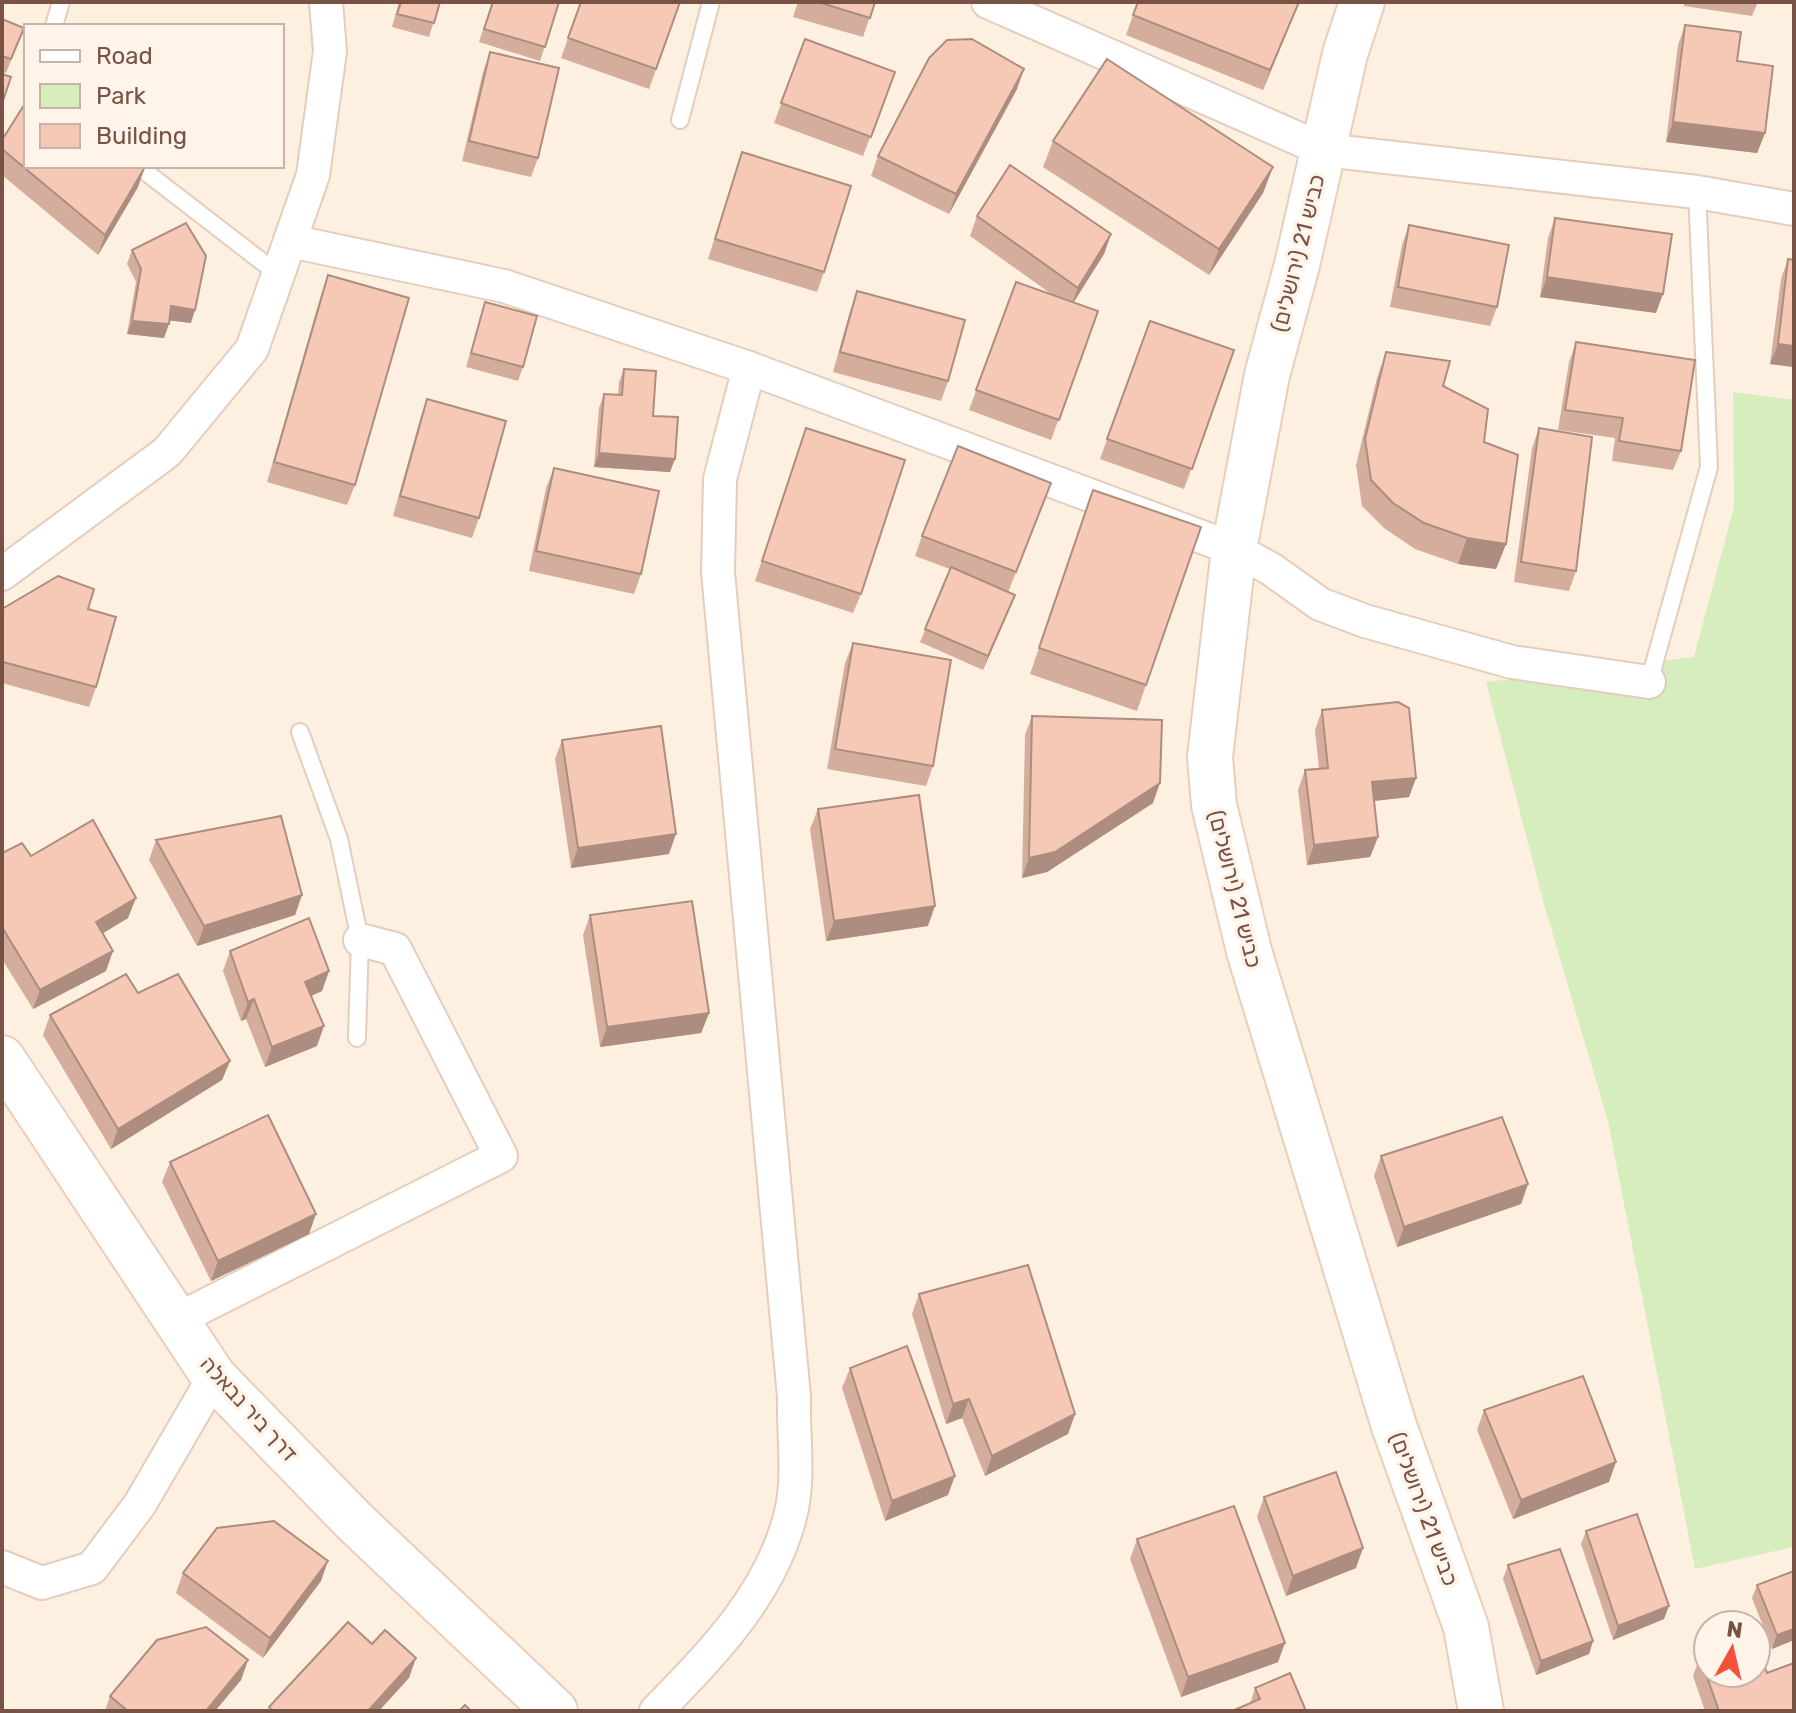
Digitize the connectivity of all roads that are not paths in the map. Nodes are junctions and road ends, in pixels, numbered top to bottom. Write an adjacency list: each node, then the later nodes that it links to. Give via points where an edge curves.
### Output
1 (61, 2): 6 (lane)
2 (326, 2): 12 (street, via 330,51 313,175)
3 (711, 2): 7 (lane)
4 (988, 2): 8 (street)
5 (1362, 2): 8 (main road, כביש 21 (ירושלים))
6 (55, 24)
7 (680, 120)
8 (1324, 150): 10 (street); 15 (main road, כביש 21 (ירושלים), via 1267,375)
9 (141, 168): 13 (lane)
10 (1697, 192): 11 (street); 17 (lane, via 1709,467)
11 (1794, 209)
12 (290, 241): 13 (street); 14 (street, via 504,286)
13 (278, 274): 16 (street, via 252,349 167,452)
14 (749, 368): 15 (street); 26 (street, via 720,479 718,572 794,1397 793,1506 776,1562 707,1660)
15 (1234, 549): 17 (street, via 1320,604 1365,621 1512,662); 27 (main road, כביש 21 (ירושלים), via 1210,757 1224,857 1394,1426 1466,1627)
16 (2, 574)
17 (1649, 682)
18 (300, 732): 19 (lane, via 339,839)
19 (360, 940): 20 (lane); 22 (street, via 395,949 501,1156)
20 (357, 1038)
21 (2, 1058): 22 (main road, דרך ביר נבאלה)
22 (176, 1320): 23 (main road, דרך ביר נבאלה)
23 (214, 1377): 24 (street, via 140,1504 92,1568 42,1583); 25 (main road, דרך ביר נבאלה, via 355,1522)
24 (2, 1567)
25 (555, 1711)
26 (656, 1711)
27 (1481, 1711)

